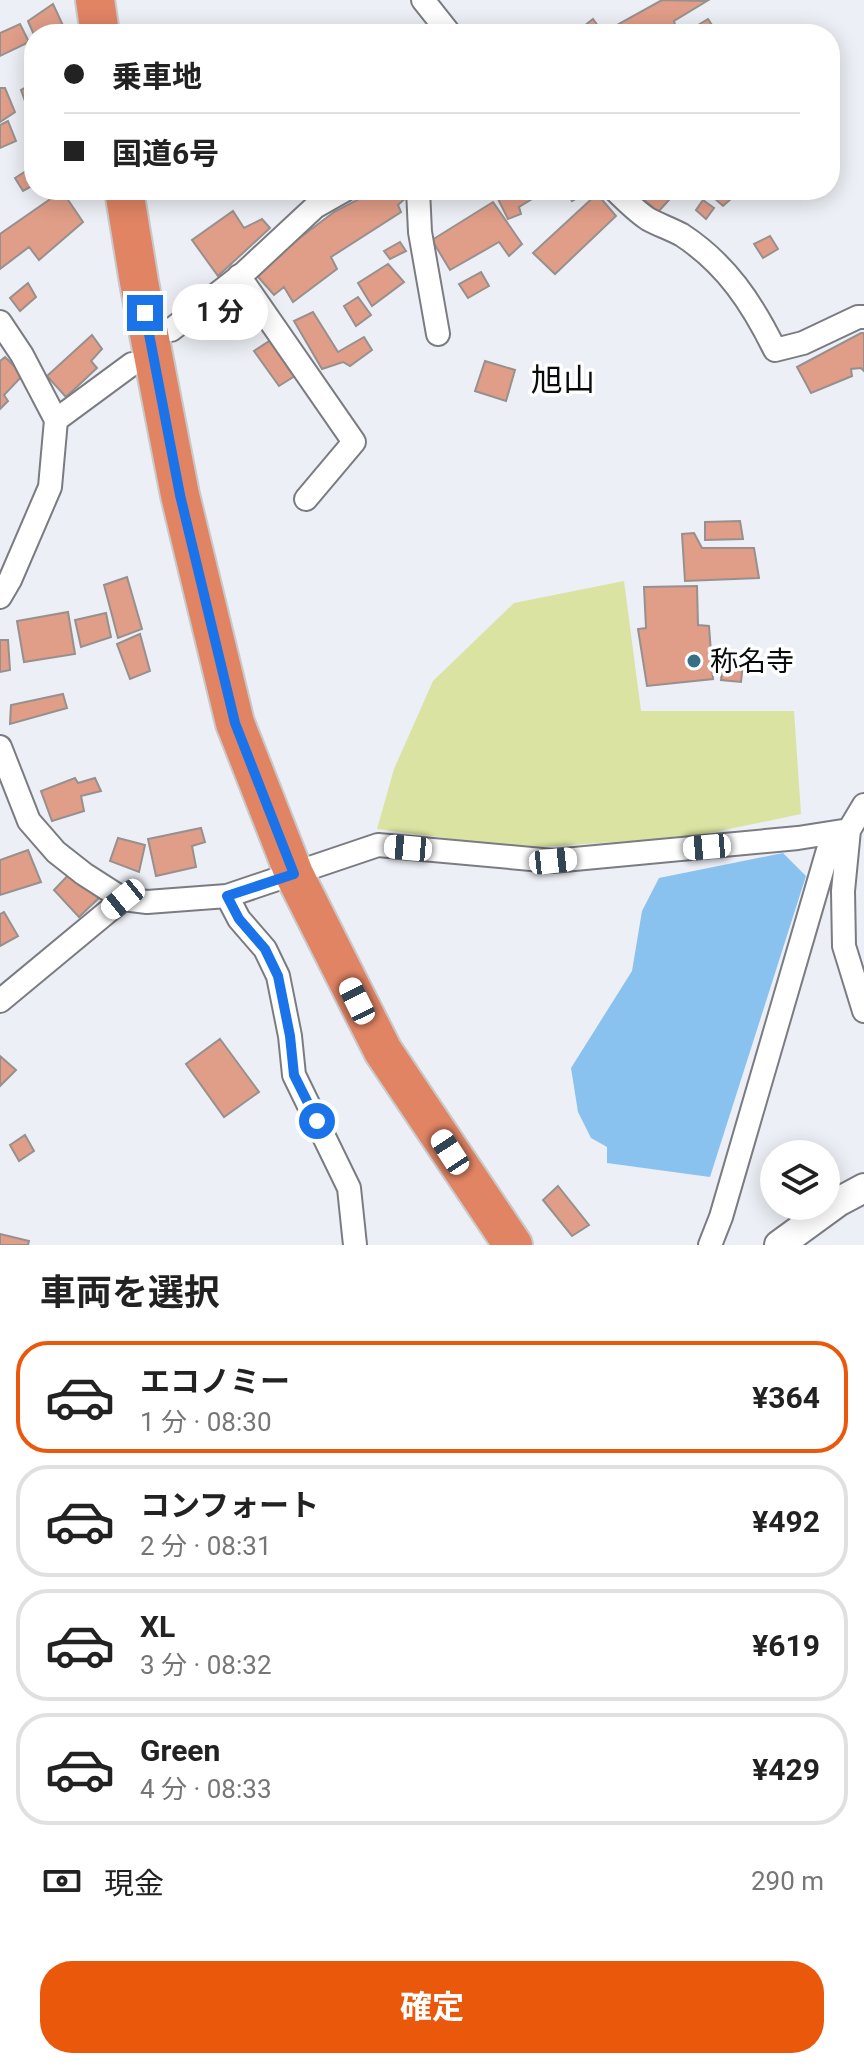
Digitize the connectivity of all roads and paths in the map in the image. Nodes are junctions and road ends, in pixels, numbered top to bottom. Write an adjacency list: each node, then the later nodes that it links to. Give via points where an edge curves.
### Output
1 (95, 0): 3 (highway)
2 (430, 2): 4 (street)
3 (99, 24)
4 (444, 24)
5 (126, 200): 21 (highway, via 180,495 235,723)
6 (327, 200): 9 (street)
7 (418, 200): 13 (street)
8 (626, 200): 10 (street, via 707,253 734,280 775,350)
9 (239, 276): 12 (street); 16 (street, via 354,442)
10 (864, 317)
11 (0, 322): 15 (street)
12 (171, 330)
13 (438, 334)
14 (132, 364): 15 (street)
15 (56, 420): 17 (street, via 50,487)
16 (306, 499)
17 (0, 597)
18 (0, 747): 23 (street, via 29,821 56,852)
19 (864, 805): 20 (street)
20 (849, 830): 21 (street, via 553,861 378,845); 25 (street, via 844,946); 29 (street, via 828,850)
21 (294, 874): 22 (street); 28 (highway, via 383,1051)
22 (227, 896): 23 (street); 27 (street, via 278,976 294,1075 349,1188)
23 (123, 899): 24 (street)
24 (0, 1001)
25 (864, 1011)
26 (864, 1188): 30 (street)
27 (355, 1245)
28 (513, 1245)
29 (710, 1245)
30 (779, 1245)

